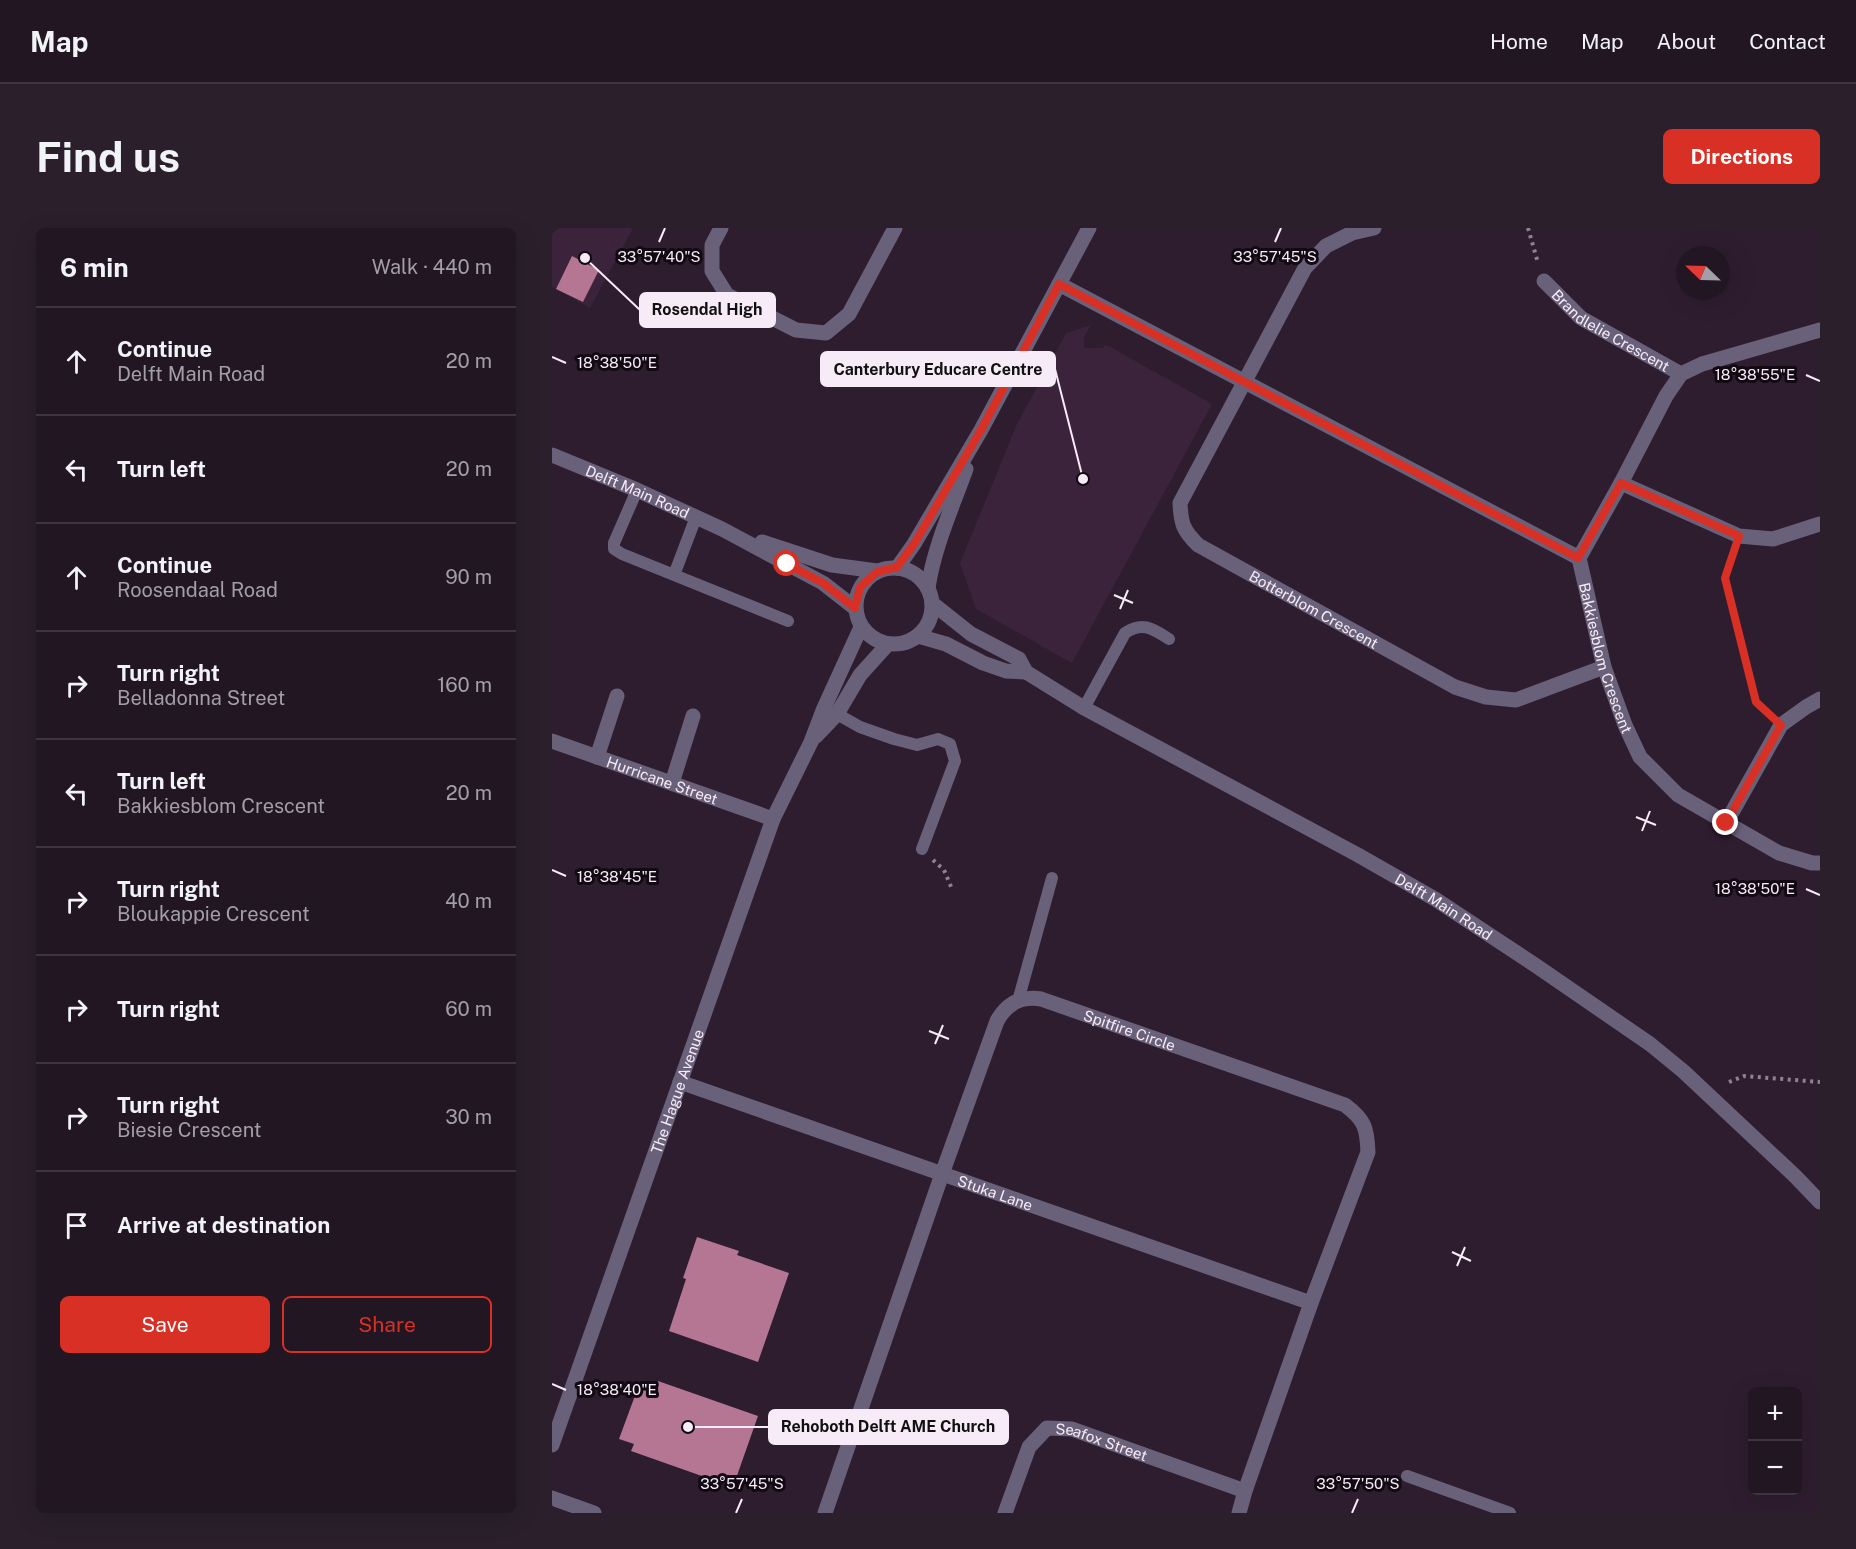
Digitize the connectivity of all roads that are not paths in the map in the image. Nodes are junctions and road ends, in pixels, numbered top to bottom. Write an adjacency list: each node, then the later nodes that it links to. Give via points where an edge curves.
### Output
1 (722, 228): 2 (street, via 712,245 712,271 727,295 796,330 826,333 849,314)
2 (895, 228)
3 (1089, 228): 6 (street)
4 (1374, 228): 9 (street, Botterblom Crescent, via 1352,233 1326,246 1305,268)
5 (1544, 281): 8 (street, Brandlelie Crescent, via 1581,318)
6 (1059, 284): 9 (street); 10 (street)
7 (1820, 330): 8 (street, via 1702,364)
8 (1681, 374): 12 (street)
9 (1244, 382): 17 (street); 29 (street, Botterblom Crescent, via 1180,503 1185,532 1198,545 1455,687 1486,697 1516,700)
10 (981, 430): 18 (street); 21 (street, via 932,562)
11 (552, 455): 13 (street, Delft Main Road)
12 (1621, 483): 15 (street, via 1739,536 1773,539); 17 (street)
13 (637, 490): 14 (street, Delft Main Road); 20 (lane, via 614,549)
14 (696, 517): 16 (street, Delft Main Road); 20 (lane)
15 (1820, 524)
16 (722, 529): 19 (street, Delft Main Road, via 832,565); 23 (street, Delft Main Road, via 823,583)
17 (1578, 558): 29 (street, Bakkiesblom Crescent)
18 (897, 567): 19 (street); 21 (street, via 915,574)
19 (877, 572): 23 (street, via 860,587)
20 (674, 575): 24 (lane)
21 (928, 588): 22 (street)
22 (932, 603): 26 (street, via 929,621); 30 (street, Delft Main Road, via 971,634 1019,660)
23 (855, 608): 25 (street)
24 (788, 621)
25 (861, 627): 28 (street, via 873,639); 37 (street, The Hague Avenue)
26 (918, 636): 28 (street, via 903,644); 30 (street, Delft Main Road, via 1006,671)
27 (1170, 639): 33 (lane, via 1143,626 1125,633)
28 (888, 644): 34 (street, The Hague Avenue, via 860,675)
29 (1604, 667): 41 (street, Bakkiesblom Crescent, via 1640,756 1678,795)
30 (1026, 672): 33 (street, Delft Main Road)
31 (617, 696): 38 (street)
32 (1820, 699): 41 (street, via 1781,725)
33 (1084, 708): 48 (street, Delft Main Road, via 1368,861 1535,965 1650,1044)
34 (837, 714): 37 (street, The Hague Avenue); 42 (lane, via 894,740 917,745 938,739 950,744 955,761)
35 (693, 716): 39 (street)
36 (552, 741): 38 (street, Hurricane Street)
37 (811, 742): 40 (street, The Hague Avenue)
38 (597, 757): 39 (street, Hurricane Street)
39 (672, 783): 40 (street, Hurricane Street)
40 (773, 819): 46 (street, The Hague Avenue)
41 (1726, 823): 43 (street, Bakkiesblom Crescent, via 1779,853)
42 (922, 849)
43 (1820, 863)
44 (1052, 878): 45 (lane)
45 (1018, 1000): 47 (street, via 997,1021); 49 (street, Spitfire Circle, via 1041,999 1345,1105 1360,1117 1368,1132 1368,1152)
46 (680, 1082): 47 (street, Stuka Lane); 50 (street, The Hague Avenue)
47 (942, 1174): 49 (street, Stuka Lane); 55 (street)
48 (1820, 1202)
49 (1311, 1303): 52 (street, Spitfire Circle)
50 (552, 1445)
51 (1407, 1476): 58 (lane)
52 (1245, 1491): 56 (street, Seafox Street, via 1072,1429 1047,1428 1029,1447); 57 (street, Spitfire Circle)
53 (552, 1498): 54 (street)
54 (594, 1513)
55 (825, 1513)
56 (1005, 1513)
57 (1239, 1513)
58 (1510, 1513)

